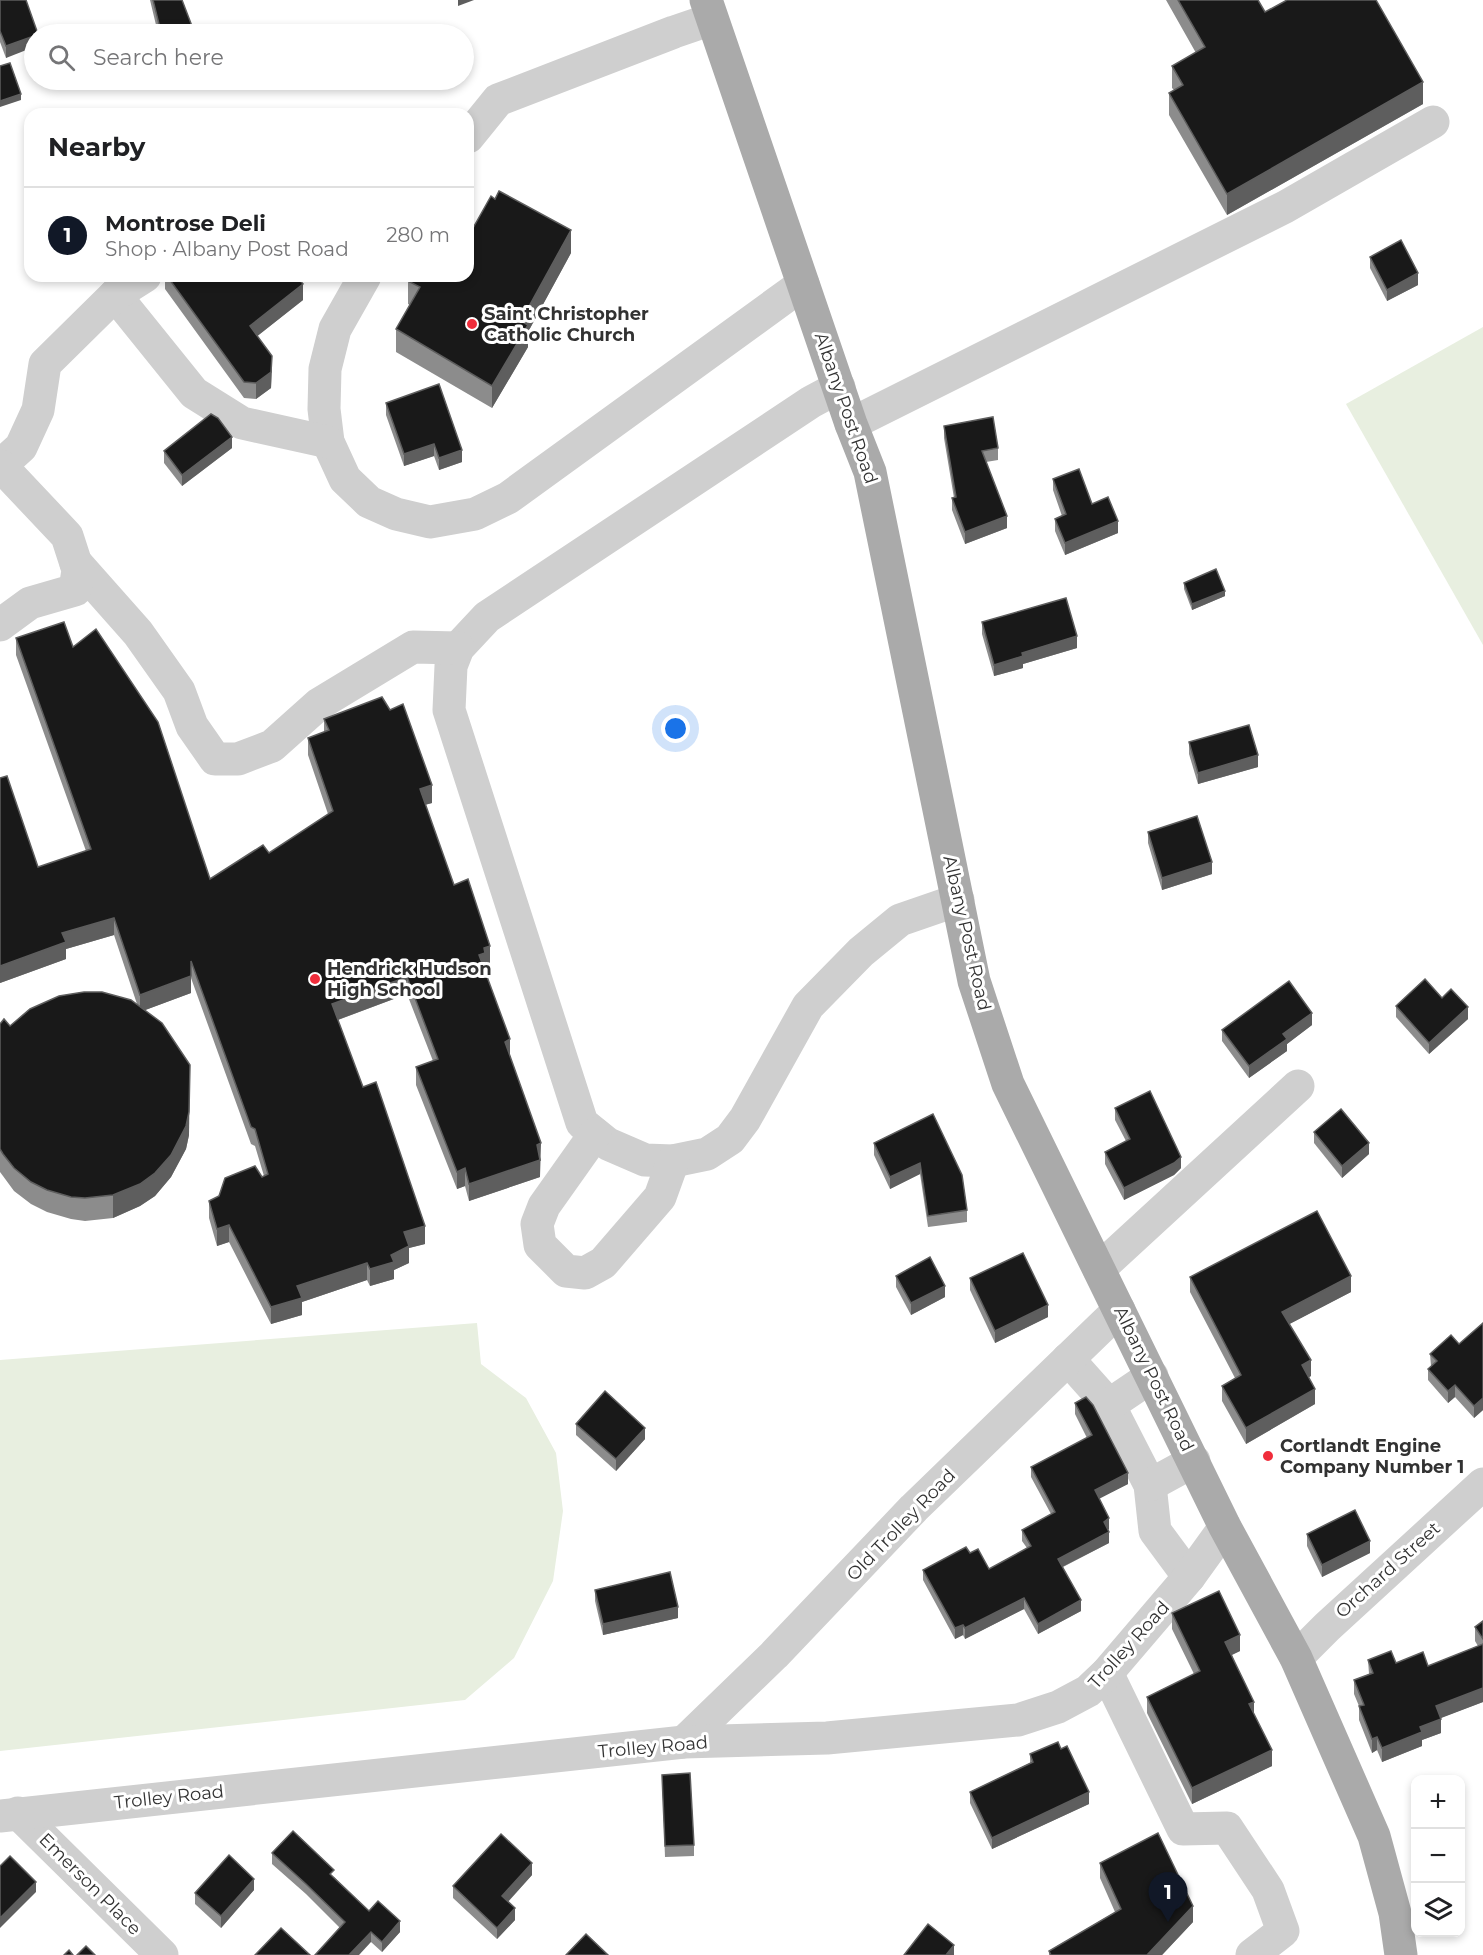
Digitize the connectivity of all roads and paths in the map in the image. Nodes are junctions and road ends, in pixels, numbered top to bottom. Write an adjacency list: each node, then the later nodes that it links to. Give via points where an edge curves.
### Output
1 (709, 10): 3 (street, via 674,32 498,100); 6 (main road, Albany Post Road)
2 (1433, 122): 9 (street, via 1285,207)
3 (474, 125)
4 (136, 282): 7 (street)
5 (361, 282): 10 (street, via 334,329 325,369)
6 (804, 284): 8 (main road, Albany Post Road); 10 (street, via 508,498 475,514 430,522 369,502 345,479)
7 (115, 295): 10 (street, via 194,393 242,423); 11 (street, via 45,364 38,410)
8 (838, 387): 9 (main road, Albany Post Road); 14 (street, via 487,617)
9 (851, 424): 15 (main road, Albany Post Road, via 870,472)
10 (328, 442)
11 (7, 460): 12 (street, via 67,536)
12 (76, 563): 13 (street, via 75,590 30,603); 14 (street, via 138,633 179,691 192,726 214,759 238,759 272,746 319,704 413,646)
13 (0, 625)
14 (458, 648): 17 (street, via 451,666 449,710 582,1123)
15 (958, 900): 18 (street, via 900,920 861,952 808,1006 746,1119 730,1139 706,1154); 19 (main road, Albany Post Road, via 974,981 1008,1084)
16 (1298, 1086): 19 (street)
17 (595, 1134): 18 (street, via 645,1160); 18 (street, via 544,1206 537,1224 540,1245 566,1271 585,1273 603,1263 660,1197)
18 (673, 1161)
19 (1099, 1269): 20 (main road, Albany Post Road)
20 (1119, 1310): 21 (street, Old Trolley Road); 22 (main road, Albany Post Road)
21 (1068, 1359): 23 (street); 31 (street, Old Trolley Road, via 914,1508 774,1655)
22 (1152, 1376): 23 (street); 24 (main road, Albany Post Road)
23 (1109, 1405): 26 (street)
24 (1194, 1461): 26 (street); 27 (main road, Albany Post Road)
25 (1483, 1484): 29 (street, Orchard Street)
26 (1150, 1485): 28 (street, via 1155,1531)
27 (1225, 1527): 28 (street, Trolley Road); 29 (main road, Albany Post Road)
28 (1189, 1577): 30 (street, Trolley Road)
29 (1296, 1658): 35 (main road, Albany Post Road, via 1374,1836 1395,1912)
30 (1107, 1673): 31 (street, Trolley Road, via 1088,1691 1058,1707 1018,1720 827,1738); 34 (street, via 1183,1829 1227,1828 1268,1890 1283,1931)
31 (684, 1742): 32 (street, Trolley Road)
32 (9, 1814): 33 (street, Emerson Place)
33 (162, 1955)
34 (1252, 1955)
35 (1401, 1955)

